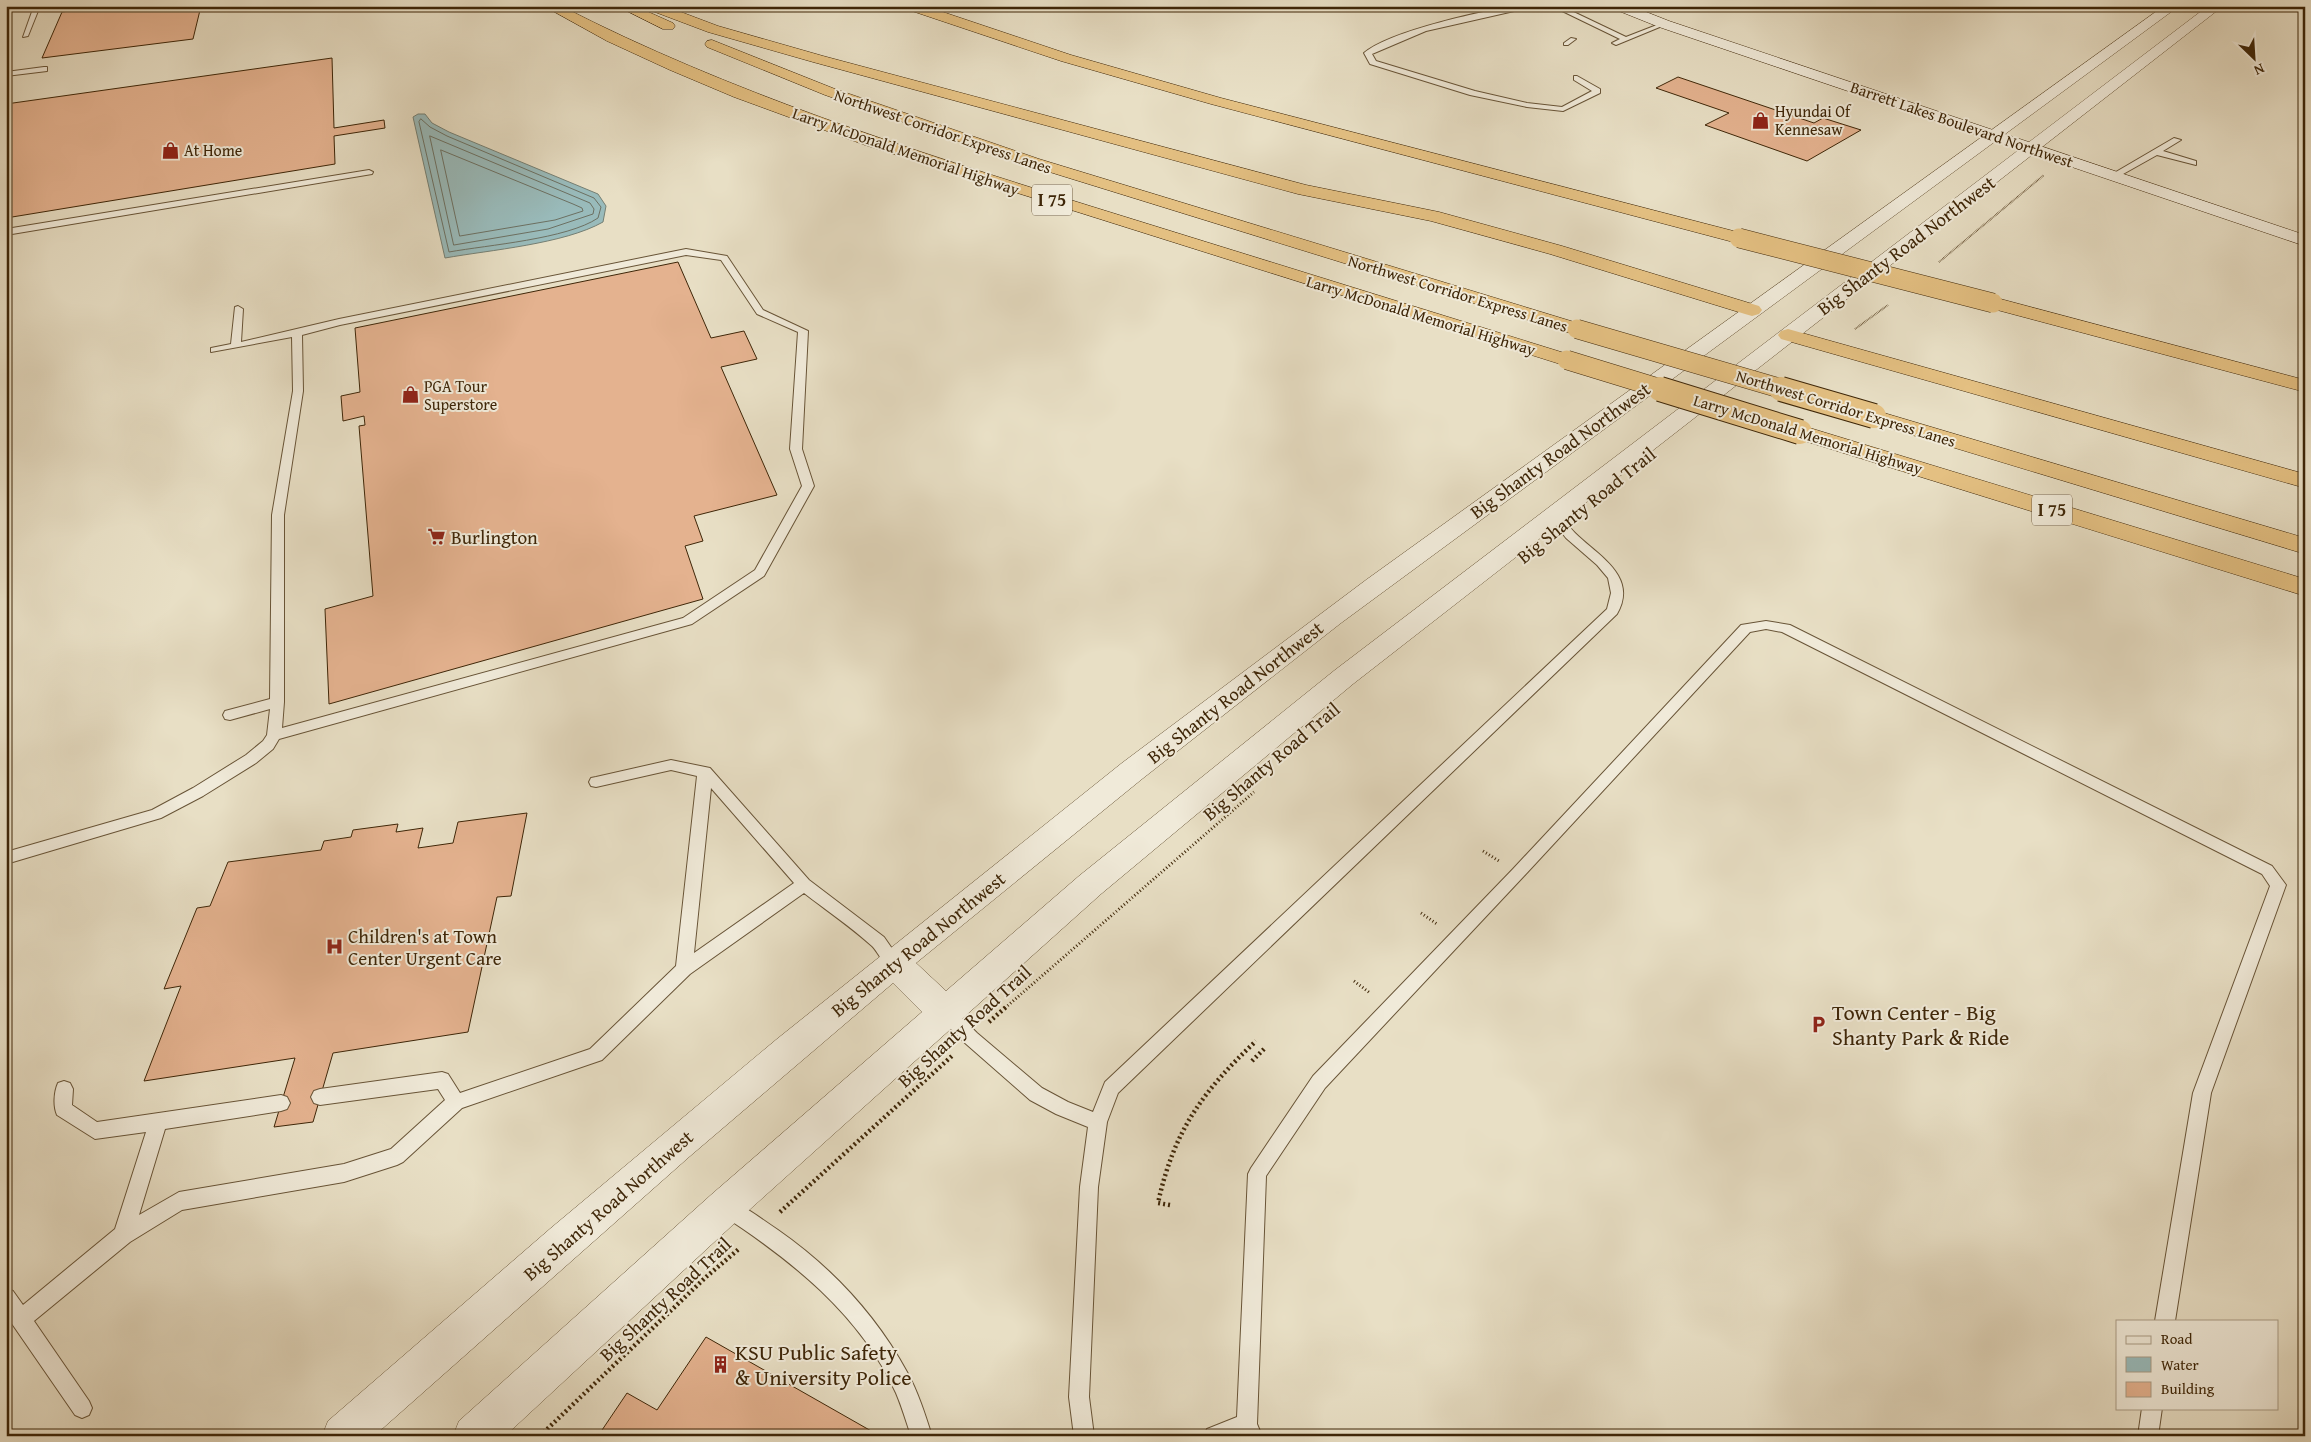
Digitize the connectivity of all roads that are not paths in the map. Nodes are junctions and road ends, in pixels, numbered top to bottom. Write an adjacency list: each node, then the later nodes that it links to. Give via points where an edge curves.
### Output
1 (37, 6): 12 (lane)
2 (550, 6): 40 (highway, Larry McDonald Memorial Highway / I 75, bridge, via 686,72 819,123 999,183)
3 (623, 6): 39 (highway, Northwest Corridor Express Lanes, bridge, via 830,92 934,130 1270,236)
4 (652, 6): 30 (highway, via 713,29 818,59 1304,190 1415,228)
5 (911, 6): 35 (highway, bridge, via 1066,58 1178,91)
6 (1555, 6): 14 (lane)
7 (1620, 6): 11 (street, Barrett Lakes Boulevard Northwest)
8 (2173, 6): 20 (street, Big Shanty Road Northwest)
9 (2217, 6): 22 (street, Big Shanty Road Northwest)
10 (1521, 8): 19 (lane, via 1435,27 1368,53 1373,62 1473,93 1527,105 1563,109 1597,91)
11 (1664, 24): 14 (lane); 20 (street, Barrett Lakes Boulevard Northwest)
12 (25, 36)
13 (1574, 39): 15 (lane)
14 (1624, 39): 16 (lane)
15 (1566, 44)
16 (1615, 44)
17 (44, 69): 18 (lane)
18 (9, 73)
19 (1577, 78)
20 (1995, 135): 22 (street, Barrett Lakes Boulevard Northwest); 30 (street, Big Shanty Road Northwest)
21 (2177, 140): 23 (lane)
22 (2033, 148): 26 (street, Barrett Lakes Boulevard Northwest); 31 (street, Big Shanty Road Northwest)
23 (2156, 152): 24 (lane); 26 (lane)
24 (2193, 163)
25 (369, 172): 27 (lane)
26 (2113, 176): 28 (street, Barrett Lakes Boulevard Northwest)
27 (6, 232)
28 (2305, 241)
29 (238, 309): 33 (lane)
30 (1745, 315): 31 (street); 48 (street, Big Shanty Road Northwest, via 1254,676)
31 (1795, 330): 36 (highway, via 1844,336); 37 (highway, via 2166,444); 38 (street, Big Shanty Road Northwest)
32 (297, 333): 33 (lane); 41 (lane, via 298,390 278,514); 43 (lane, via 686,252 724,258 760,312 803,331 796,449 808,486 760,573 687,621)
33 (236, 345): 34 (lane)
34 (215, 350)
35 (2305, 386)
36 (2305, 463)
37 (2305, 481)
38 (1553, 514): 50 (street, Big Shanty Road Northwest, via 1344,677 1090,885); 56 (lane, via 1614,577 1617,594 1613,611 1112,1088)
39 (2305, 546)
40 (2305, 588)
41 (277, 702): 42 (lane); 43 (lane)
42 (230, 715)
43 (274, 735): 46 (lane, via 268,745 251,759 156,814)
44 (705, 772): 45 (lane, via 671,765); 47 (lane); 49 (lane)
45 (596, 782)
46 (6, 858)
47 (804, 884): 48 (lane, via 878,942); 49 (lane)
48 (894, 963): 50 (street); 65 (street, Big Shanty Road Northwest, via 505,1293)
49 (684, 969): 53 (lane, via 596,1055)
50 (945, 1012): 56 (lane, via 1036,1094); 57 (street, Big Shanty Road Northwest)
51 (64, 1089): 55 (lane, via 63,1108 95,1131)
52 (320, 1097): 53 (lane, via 442,1080)
53 (456, 1102): 58 (lane, via 397,1156 344,1173 179,1201)
54 (281, 1103): 55 (lane)
55 (158, 1122): 58 (lane)
56 (1098, 1122): 68 (lane, via 1089,1186 1079,1397)
57 (725, 1206): 66 (street, Big Shanty Road Northwest); 67 (lane, via 762,1228 816,1270 863,1320 900,1380)
58 (123, 1235): 60 (lane)
59 (6, 1298): 60 (lane)
60 (20, 1319): 62 (lane)
61 (2165, 1320): 64 (lane, via 2202,1093 2278,885 2267,870 1785,628 1766,625 1746,628 1319,1082 1257,1174)
62 (82, 1408)
63 (2152, 1410): 70 (lane)
64 (1249, 1430): 69 (lane)
65 (343, 1436)
66 (474, 1436)
67 (922, 1436)
68 (1084, 1436)
69 (1214, 1436)
70 (2148, 1436)

